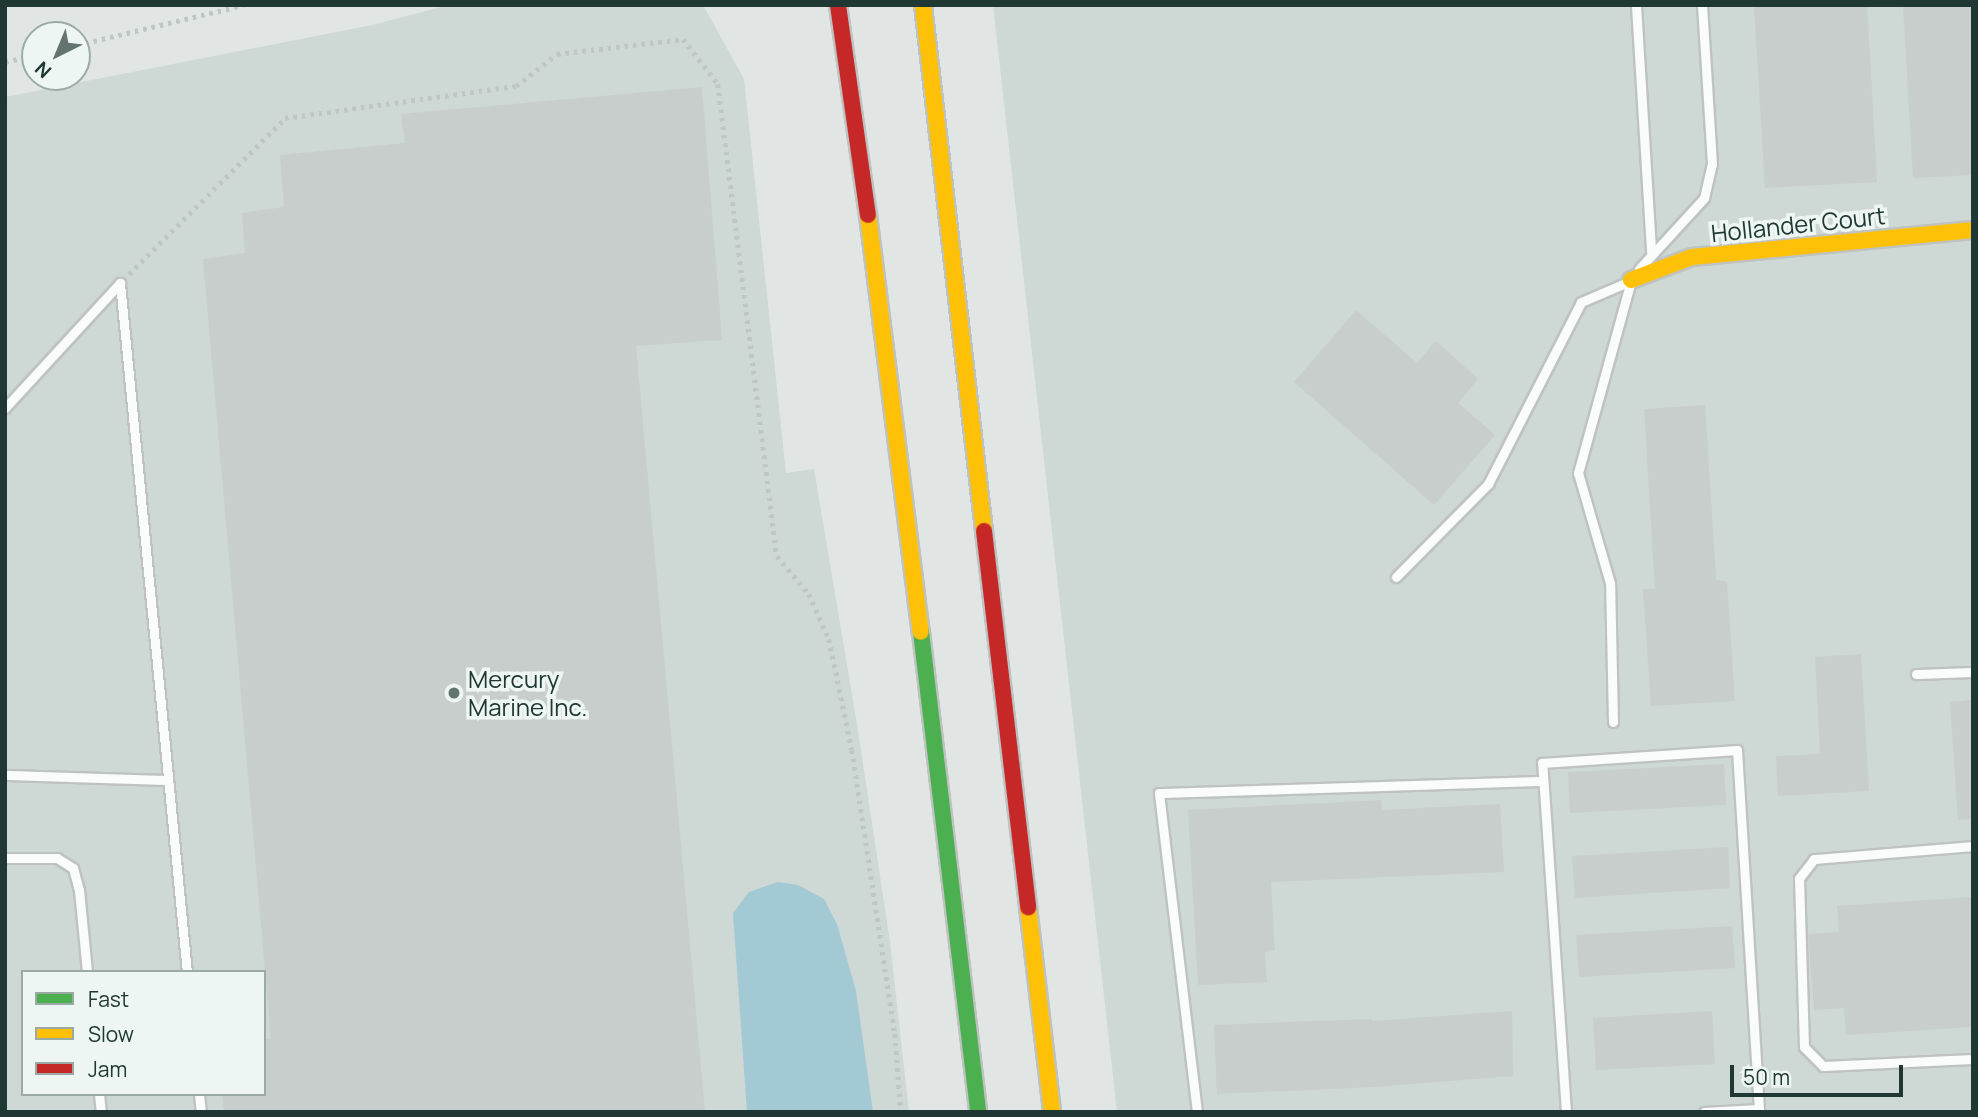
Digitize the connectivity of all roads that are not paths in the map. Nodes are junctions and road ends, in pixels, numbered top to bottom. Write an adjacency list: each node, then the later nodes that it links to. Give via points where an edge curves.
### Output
1 (838, 5): 21 (main road, via 886,340)
2 (923, 5): 22 (main road)
3 (1636, 5): 6 (lane)
4 (1702, 5): 6 (lane, via 1712,164 1704,198)
5 (1973, 230): 7 (main road, Hollander Court, via 1692,257)
6 (1651, 253): 7 (lane)
7 (1631, 280): 9 (lane, via 1581,302 1488,484); 12 (lane, via 1578,473 1610,583)
8 (5, 408): 14 (lane, via 120,284)
9 (1396, 577)
10 (1973, 672): 11 (lane)
11 (1916, 674)
12 (1613, 722)
13 (5, 775): 14 (lane)
14 (168, 780): 19 (lane)
15 (1543, 781): 23 (lane, via 1159,793); 24 (lane); 25 (lane, via 1542,763 1737,750 1759,1109)
16 (1973, 846): 20 (lane, via 1814,859 1799,878 1804,1047 1823,1066)
17 (5, 858): 18 (lane, via 57,858 73,869)
18 (87, 970)
19 (187, 970)
20 (1973, 1059)
21 (978, 1112)
22 (1052, 1112)
23 (1197, 1112)
24 (1566, 1112)
25 (1704, 1112)

